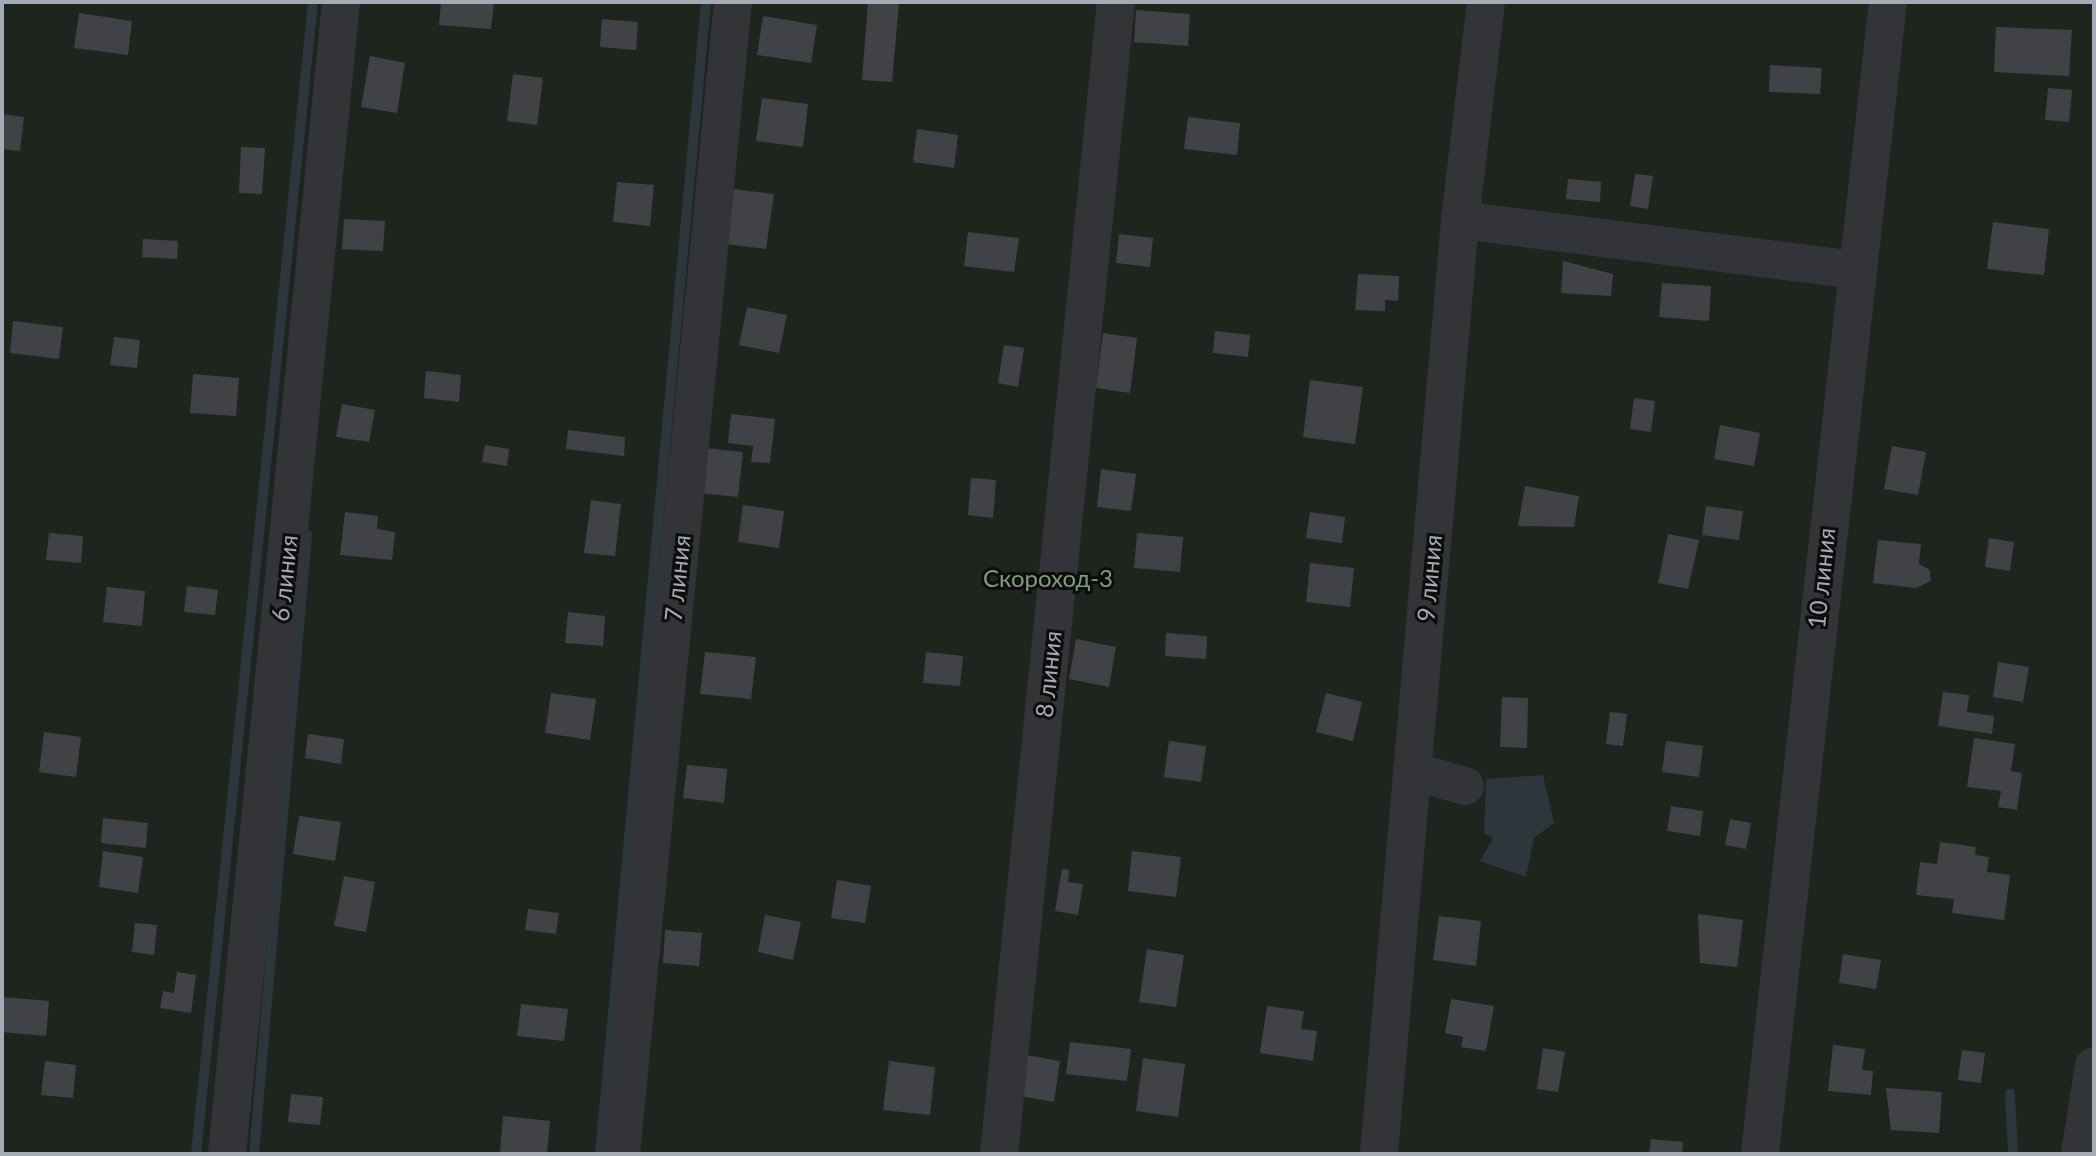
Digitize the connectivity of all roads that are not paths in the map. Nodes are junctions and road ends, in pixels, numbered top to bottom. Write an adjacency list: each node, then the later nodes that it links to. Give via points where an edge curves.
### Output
1 (341, 2): 11 (street, 6 линия)
2 (733, 2): 12 (street, 7 линия)
3 (1116, 2): 13 (street, 8 линия)
4 (1486, 2): 6 (street, 9 линия)
5 (1888, 2): 7 (street, 10 линия)
6 (1460, 220): 7 (street); 8 (street, 9 линия)
7 (1854, 270): 15 (street, 10 линия)
8 (1412, 771): 9 (street); 14 (street, 9 линия)
9 (1465, 786)
10 (2094, 1066): 16 (street)
11 (227, 1154)
12 (621, 1154)
13 (999, 1154)
14 (1379, 1154)
15 (1760, 1154)
16 (2080, 1154)

